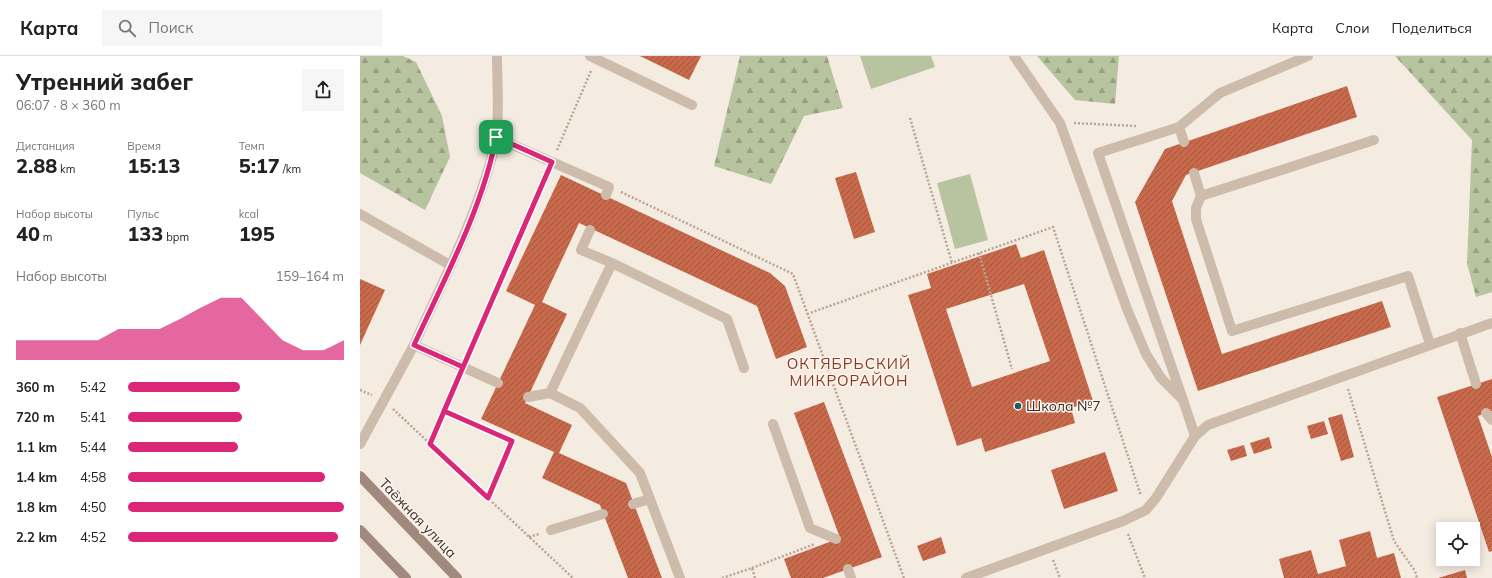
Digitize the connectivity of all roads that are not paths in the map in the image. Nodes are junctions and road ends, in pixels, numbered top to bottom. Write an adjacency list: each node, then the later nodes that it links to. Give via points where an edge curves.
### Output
1 (497, 56): 7 (street)
2 (1014, 56): 26 (street, via 1060,123 1127,309 1146,354 1161,378)
3 (1308, 56): 6 (street, via 1220,93)
4 (593, 58): 5 (street)
5 (692, 105)
6 (1179, 127): 9 (street); 26 (street, via 1098,153)
7 (496, 137): 11 (street, via 552,162); 16 (street, via 475,206)
8 (1374, 140): 12 (street)
9 (1184, 142)
10 (1194, 173): 12 (street)
11 (607, 191)
12 (1201, 196): 19 (street, via 1196,208 1196,219 1232,331 1408,276)
13 (360, 214): 16 (street)
14 (590, 230): 15 (street, via 581,250)
15 (612, 263): 21 (street, via 727,319); 24 (street)
16 (450, 265): 20 (street)
17 (1492, 323): 18 (street)
18 (1460, 333): 19 (street); 23 (street)
19 (1430, 344): 28 (street, via 1208,425)
20 (414, 345): 22 (street); 29 (street)
21 (744, 368)
22 (498, 383)
23 (1476, 384)
24 (550, 393): 25 (street); 31 (street, via 580,408 640,473)
25 (528, 397)
26 (1183, 400): 28 (street)
27 (773, 424): 36 (street, via 810,528)
28 (1195, 436): 40 (street, via 1146,510 1123,521)
29 (360, 444)
30 (360, 476): 38 (street, Таёжная улица)
31 (650, 499): 32 (street); 39 (street)
32 (633, 504)
33 (603, 514): 35 (street)
34 (360, 530): 37 (street)
35 (551, 530)
36 (834, 539)
37 (406, 578)
38 (457, 578)
39 (680, 578)
40 (966, 578)

